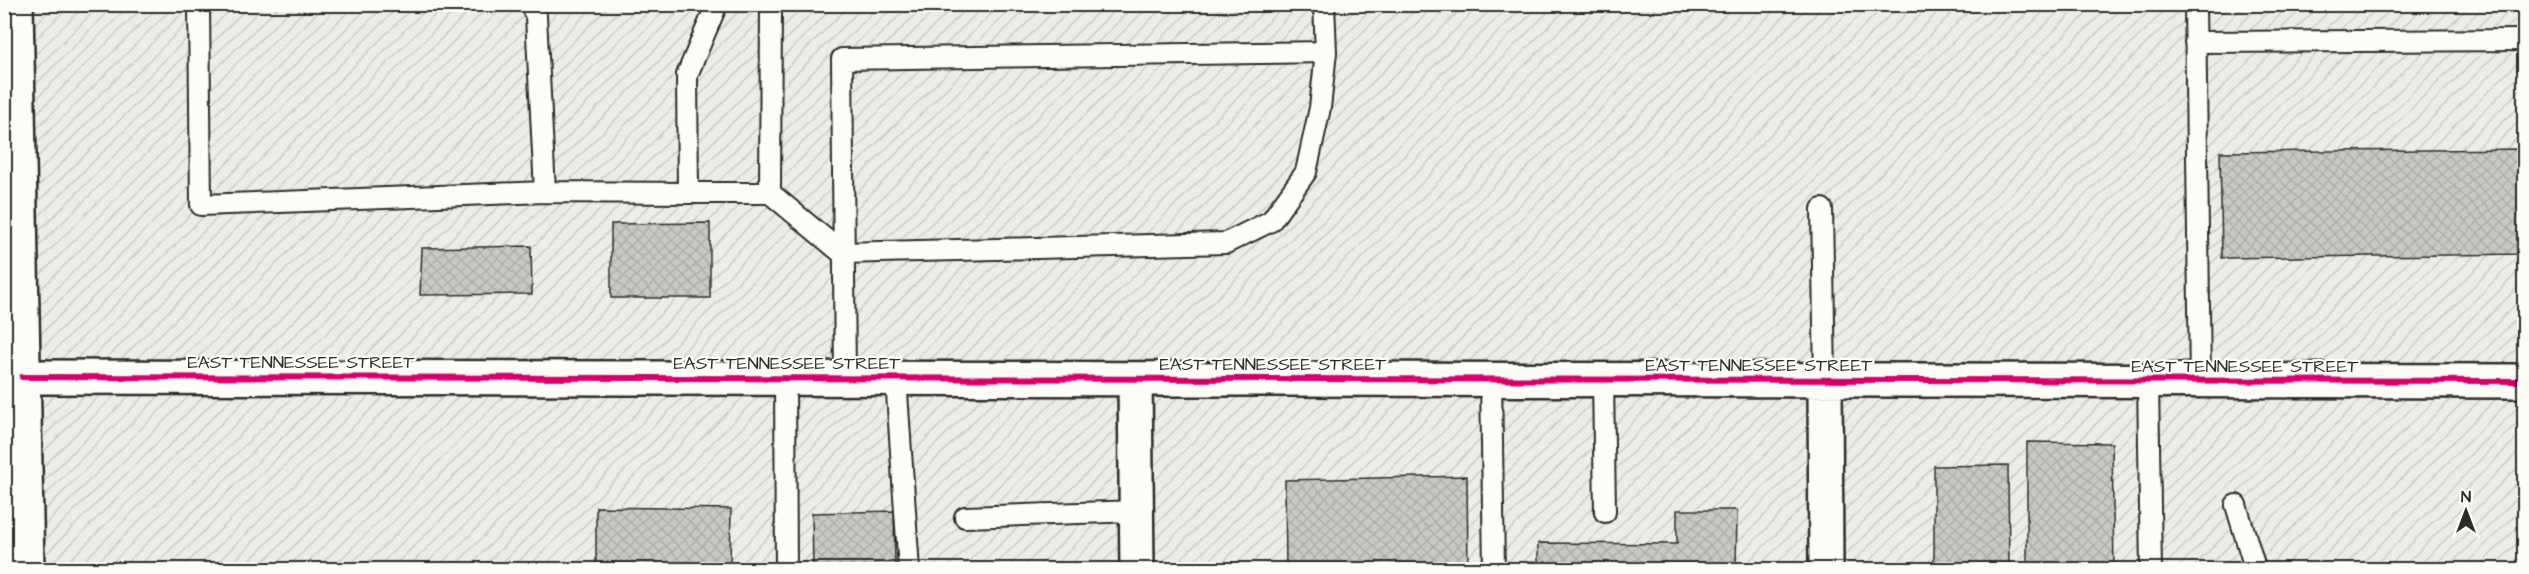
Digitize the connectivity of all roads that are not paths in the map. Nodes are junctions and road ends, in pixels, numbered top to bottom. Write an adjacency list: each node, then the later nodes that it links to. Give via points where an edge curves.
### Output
1 (16, 4): 16 (street)
2 (199, 4): 11 (lane, via 201,205)
3 (530, 4): 11 (lane, via 536,15)
4 (717, 4): 12 (lane, via 687,75)
5 (771, 4): 13 (lane)
6 (1324, 4): 10 (lane)
7 (2195, 4): 9 (lane)
8 (2524, 40): 9 (lane)
9 (2195, 42): 25 (lane)
10 (1326, 52): 15 (lane, via 1320,108 1306,172 1271,221 1226,243); 15 (lane, via 842,59)
11 (545, 192): 12 (lane)
12 (688, 193): 13 (lane)
13 (770, 193): 15 (lane)
14 (1822, 209): 23 (lane)
15 (842, 253): 18 (lane)
16 (22, 377): 17 (street, EAST TENNESSEE STREET); 32 (street)
17 (785, 378): 18 (street, EAST TENNESSEE STREET); 33 (lane)
18 (845, 378): 19 (street, EAST TENNESSEE STREET)
19 (896, 378): 20 (street, EAST TENNESSEE STREET); 34 (lane)
20 (1135, 379): 21 (street, EAST TENNESSEE STREET); 28 (street)
21 (1491, 379): 22 (street, EAST TENNESSEE STREET); 36 (lane)
22 (1603, 379): 23 (street, EAST TENNESSEE STREET); 29 (lane)
23 (1825, 380): 24 (street, EAST TENNESSEE STREET); 37 (street)
24 (2148, 381): 25 (street, EAST TENNESSEE STREET); 38 (lane)
25 (2200, 381): 26 (street, EAST TENNESSEE STREET)
26 (2524, 381)
27 (2236, 505): 31 (lane)
28 (1136, 511): 30 (lane); 35 (street)
29 (1605, 512)
30 (965, 517)
31 (2255, 568)
32 (27, 570)
33 (786, 570)
34 (909, 570)
35 (1137, 570)
36 (1494, 570)
37 (1826, 570)
38 (2151, 570)

